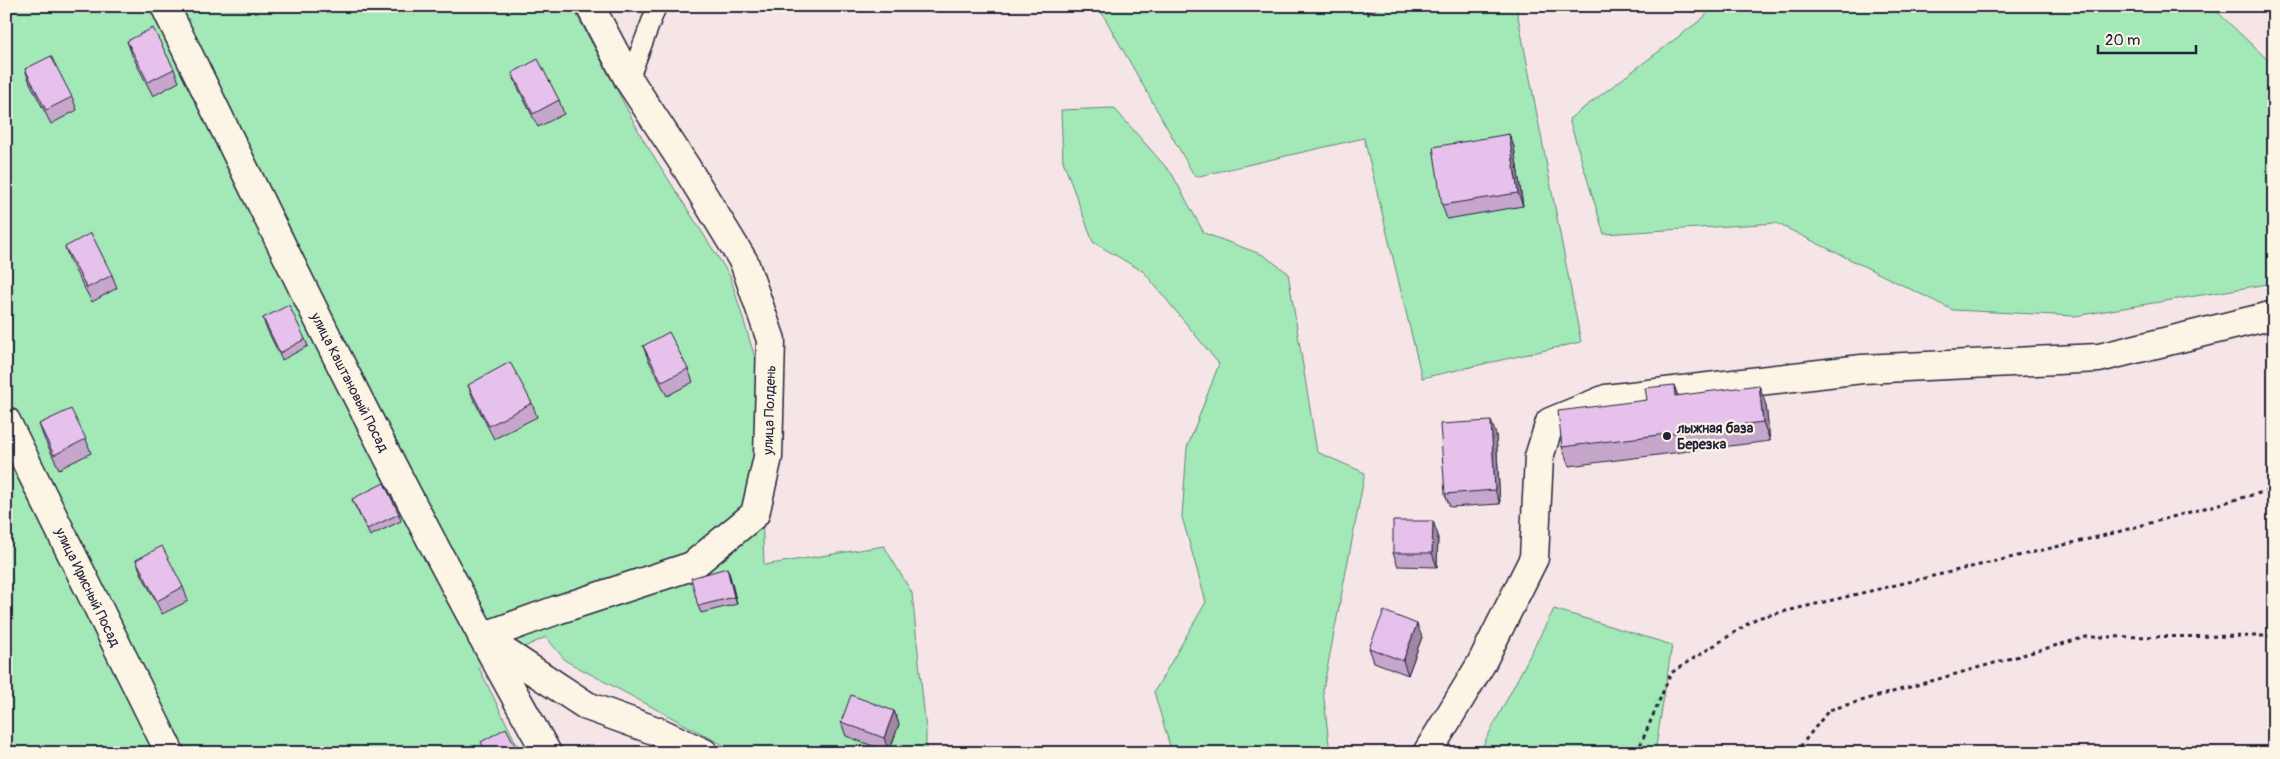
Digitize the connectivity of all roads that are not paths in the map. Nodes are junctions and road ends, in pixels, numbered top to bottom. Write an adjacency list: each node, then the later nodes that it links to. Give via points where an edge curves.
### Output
1 (165, 6): 7 (street, улица Каштановый Посад, via 304,293)
2 (590, 6): 4 (street, улица Полдень)
3 (657, 6): 4 (lane)
4 (629, 80): 7 (street, улица Полдень, via 744,262 771,340 768,457 754,514 692,566)
5 (2274, 315): 11 (street, via 2099,358 1862,369 1606,398 1550,422 1539,457 1534,558 1481,664)
6 (6, 421): 8 (street, улица Ирисный Посад)
7 (482, 637): 9 (street, улица Каштановый Посад); 10 (street, via 586,706 660,732)
8 (170, 753)
9 (547, 753)
10 (704, 753)
11 (1427, 753)

